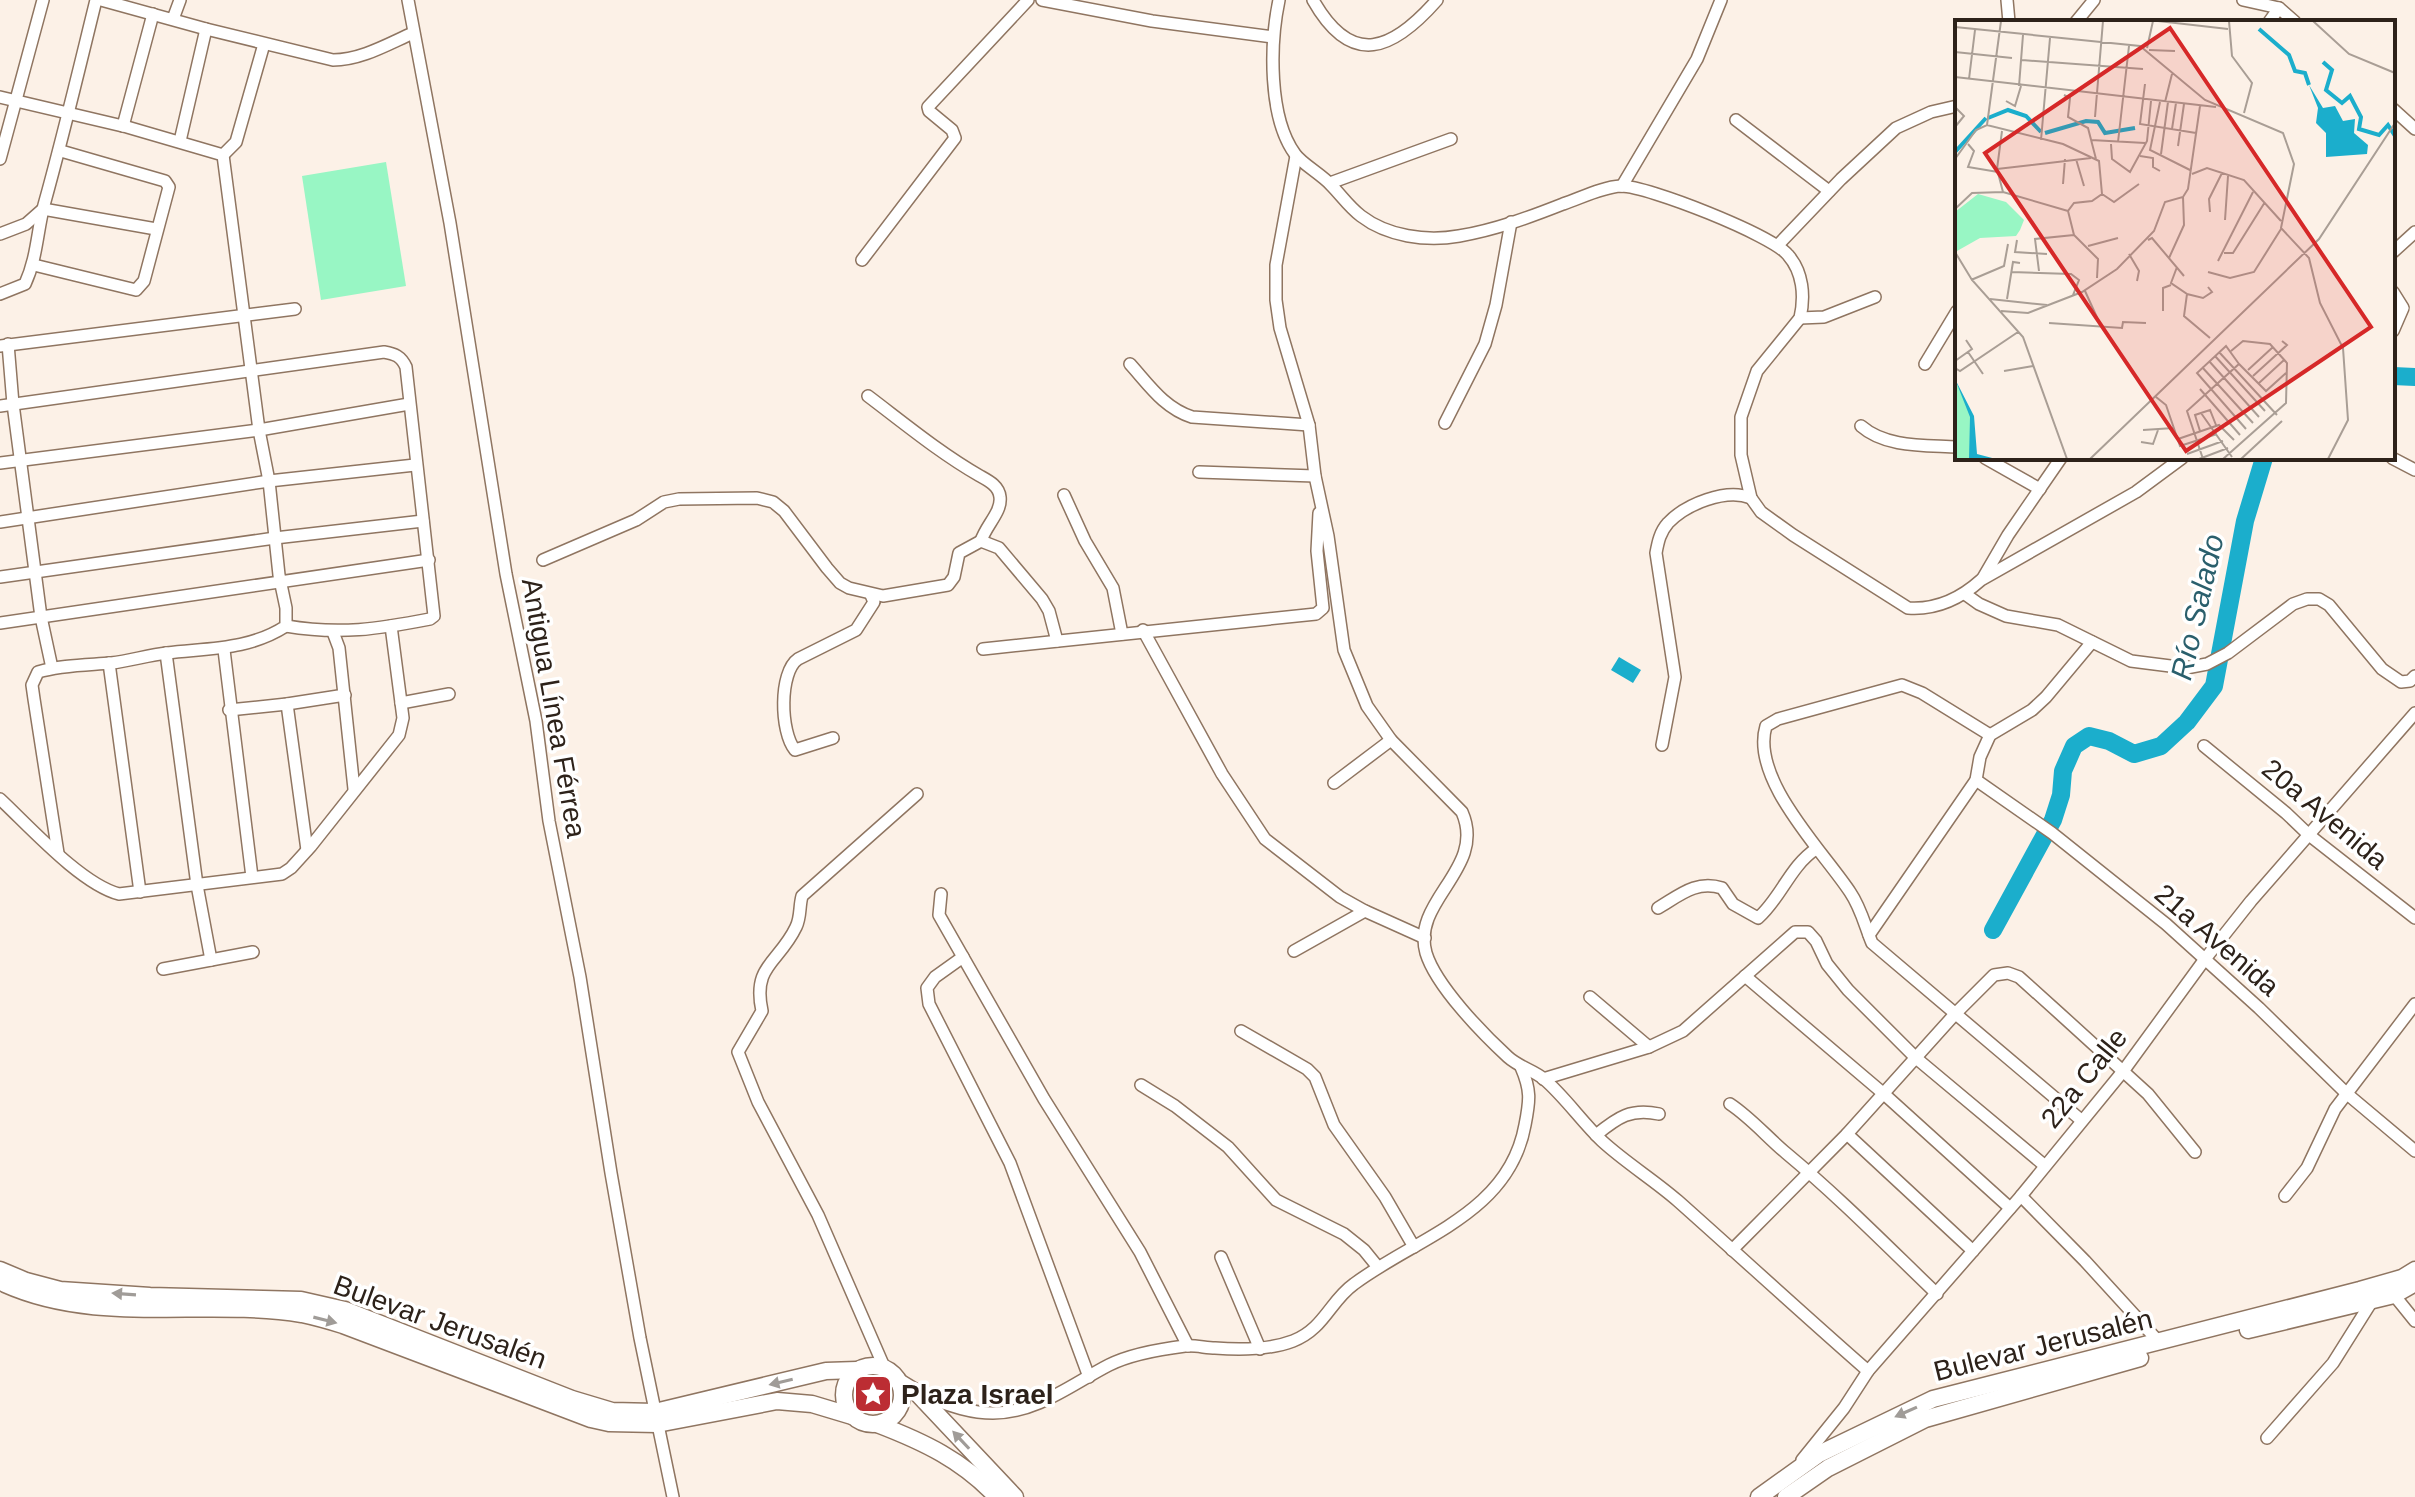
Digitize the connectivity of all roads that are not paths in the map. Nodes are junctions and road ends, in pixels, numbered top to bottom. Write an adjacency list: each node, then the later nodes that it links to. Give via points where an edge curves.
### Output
1 (43, 0): 27 (street)
2 (98, 0): 16 (street); 30 (street)
3 (180, 0): 17 (street)
4 (408, 0): 23 (street, Antigua Línea Férrea)
5 (1028, 0): 50 (street, via 928,107 955,138)
6 (1042, 0): 24 (street)
7 (1279, 0): 24 (street)
8 (1313, 0): 9 (street, via 1337,30 1366,46 1395,39)
9 (1437, 0)
10 (1721, 0): 41 (street, via 1697,59)
11 (2007, 0): 18 (street)
12 (2094, 0): 19 (street)
13 (2243, 0): 14 (street)
14 (2260, 2): 15 (street)
15 (2279, 8): 20 (street); 21 (street)
16 (153, 14): 17 (street); 32 (street)
17 (173, 19): 22 (street)
18 (2009, 20)
19 (2078, 20)
20 (2270, 20)
21 (2293, 20)
22 (206, 29): 25 (street); 35 (street)
23 (413, 33): 25 (street, via 342,60); 201 (street, Antigua Línea Férrea)
24 (1273, 37): 38 (street, via 1275,94)
25 (264, 44): 37 (street, via 236,142)
26 (0, 97): 27 (street)
27 (14, 101): 30 (street); 39 (street)
28 (1955, 107): 42 (street, via 1896,128)
29 (2395, 111): 33 (street)
30 (68, 115): 32 (street); 36 (street)
31 (1736, 120): 42 (street)
32 (123, 126): 35 (street)
33 (2415, 129)
34 (1451, 139): 40 (street)
35 (180, 141): 37 (street)
36 (61, 151): 43 (street); 45 (street, via 165,181 169,187)
37 (223, 155): 56 (street)
38 (1296, 156): 40 (street); 69 (street, via 1276,265 1276,300)
39 (0, 159)
40 (1330, 183): 44 (street, via 1361,216 1401,235 1456,237)
41 (1622, 186): 44 (street); 48 (street, via 1657,193)
42 (1829, 191): 48 (street)
43 (43, 209): 45 (street); 47 (street, via 26,224); 51 (street)
44 (1511, 222): 68 (street, via 1485,344)
45 (156, 229): 51 (street, via 144,281 136,290)
46 (2415, 232): 49 (street)
47 (0, 234)
48 (1778, 245): 57 (street, via 1801,279)
49 (2395, 250)
50 (862, 260)
51 (34, 265): 52 (street, via 25,284)
52 (0, 294)
53 (2395, 295): 59 (street, via 2403,308)
54 (1875, 297): 57 (street, via 1824,317)
55 (295, 309): 56 (street)
56 (243, 314): 60 (street); 63 (street)
57 (1800, 318): 87 (street, via 1757,371 1741,417 1741,455)
58 (1955, 319): 62 (street)
59 (2395, 326)
60 (4, 345): 65 (street)
61 (1130, 364): 69 (street, via 1164,403 1180,413)
62 (1925, 364)
63 (253, 369): 65 (street); 66 (street, via 395,354 406,367); 71 (street)
64 (868, 396): 92 (street, via 952,460 993,483 1000,506)
65 (13, 404): 67 (street); 73 (street)
66 (409, 404): 71 (street); 79 (street)
67 (0, 406)
68 (1445, 423)
69 (1309, 425): 82 (street)
70 (1861, 426): 72 (street, via 1906,443)
71 (259, 430): 73 (street); 83 (street)
72 (1955, 447)
73 (21, 460): 78 (street); 88 (street)
74 (1989, 460): 84 (street)
75 (2060, 460): 84 (street)
76 (2179, 460): 96 (street, via 2136,492)
77 (2395, 460): 80 (street)
78 (0, 463)
79 (415, 465): 83 (street); 89 (street)
80 (2415, 470)
81 (1199, 472): 82 (street)
82 (1315, 476): 86 (street)
83 (269, 481): 88 (street); 91 (street)
84 (2040, 489): 95 (street)
85 (1064, 495): 109 (street, via 1113,588)
86 (1319, 496): 107 (street, via 1323,608 1316,614); 126 (street, via 1344,650 1367,706)
87 (1751, 498): 101 (street, via 1793,535 1908,608 1921,609); 127 (street, via 1739,493 1710,499 1681,513 1659,538 1656,553 1675,677)
88 (29, 518): 90 (street); 97 (street)
89 (423, 521): 91 (street); 93 (street)
90 (0, 522)
91 (275, 538): 97 (street); 100 (street)
92 (981, 541): 102 (street, via 959,553 948,585); 110 (street, via 999,548 1042,599)
93 (429, 560): 100 (street); 106 (street, via 434,616)
94 (543, 560): 102 (street, via 636,520 664,502 757,498 784,511 840,583)
95 (1994, 561): 96 (street); 99 (street)
96 (2005, 568): 99 (street)
97 (35, 572): 98 (street); 103 (street)
98 (0, 577)
99 (1981, 580): 101 (street)
100 (281, 583): 103 (street); 105 (street)
101 (1965, 594): 111 (street, via 2006,616 2058,625)
102 (871, 595): 125 (street, via 874,602 856,630 798,659 787,672 783,711 789,743 795,750)
103 (41, 617): 104 (street); 116 (street)
104 (0, 623)
105 (286, 626): 108 (street); 113 (street, via 254,643)
106 (391, 626): 108 (street); 120 (street)
107 (1143, 630): 109 (street); 143 (street, via 1222,774 1265,839)
108 (333, 632): 119 (street)
109 (1122, 634): 110 (street)
110 (1057, 641): 112 (street)
111 (2092, 642): 117 (street, via 2131,661 2186,668 2207,664 2280,613 2307,599 2319,599 2382,669 2401,682); 124 (street, via 2032,710)
112 (983, 649)
113 (224, 650): 114 (street); 122 (street)
114 (166, 653): 115 (street); 139 (street)
115 (109, 663): 116 (street); 140 (street)
116 (52, 668): 137 (street, via 38,672 32,685)
117 (2415, 676)
118 (449, 694): 120 (street)
119 (345, 695): 121 (street); 131 (street)
120 (401, 703): 131 (street, via 399,735)
121 (287, 704): 122 (street); 136 (street)
122 (229, 710): 138 (street)
123 (2415, 713): 134 (street, 22a Calle)
124 (1990, 735): 129 (street); 135 (street, via 1902,685 1766,726 1762,739 1781,795)
125 (833, 738)
126 (1391, 740): 130 (street); 146 (street, via 1466,821 1464,856 1429,916)
127 (1662, 745)
128 (2204, 746): 134 (street, 20a Avenida)
129 (1976, 780): 145 (street); 150 (street, 21a Avenida, via 2048,831)
130 (1334, 783)
131 (354, 789): 136 (street)
132 (917, 794): 194 (street, via 802,896 794,930 760,979 762,1011 738,1052 758,1102 818,1215)
133 (0, 799): 137 (street)
134 (2309, 835): 144 (street, 20a Avenida); 150 (street, 22a Calle)
135 (1816, 849): 142 (street, via 1802,858 1758,918 1733,904 1722,888 1709,884 1692,887); 145 (street, via 1861,909)
136 (307, 850): 138 (street, via 282,874)
137 (58, 853): 140 (street, via 110,892)
138 (252, 877): 139 (street)
139 (197, 885): 140 (street); 151 (street)
140 (140, 892)
141 (941, 894): 149 (street, via 939,915)
142 (1658, 908)
143 (1365, 911): 146 (street); 147 (street)
144 (2415, 918)
145 (1869, 935): 156 (street, via 1879,950)
146 (1425, 938): 160 (street, via 1426,952 1452,998)
147 (1294, 951)
148 (253, 952): 151 (street)
149 (963, 957): 192 (street, via 1140,1252); 197 (street, via 927,988 929,1004 1010,1163)
150 (2205, 959): 161 (street, 22a Calle); 164 (street, 21a Avenida)
151 (211, 960): 152 (street)
152 (163, 969)
153 (1745, 976): 158 (street, via 1683,1031); 159 (street, via 1795,932 1808,932 1848,990); 165 (street)
154 (1590, 997): 158 (street)
155 (2415, 1004): 164 (street)
156 (1955, 1014): 159 (street); 161 (street, via 1986,981 2008,973); 168 (street)
157 (1241, 1031): 178 (street, via 1315,1077 1334,1125)
158 (1649, 1047): 162 (street)
159 (1916, 1058): 165 (street); 173 (street)
160 (1520, 1066): 162 (street); 178 (street, via 1531,1094 1515,1157 1477,1205)
161 (2124, 1070): 168 (street, 22a Calle); 172 (street)
162 (1543, 1079): 170 (street)
163 (1141, 1085): 182 (street, via 1228,1147 1276,1200 1344,1234)
164 (2346, 1093): 171 (street, 21a Avenida); 176 (street, via 2307,1168)
165 (1884, 1094): 169 (street); 177 (street)
166 (1730, 1104): 174 (street)
167 (1659, 1114): 170 (street, via 1640,1110)
168 (2081, 1120): 173 (street, 22a Calle)
169 (1847, 1134): 174 (street); 180 (street)
170 (1596, 1135): 179 (street)
171 (2415, 1151)
172 (2195, 1152)
173 (2044, 1165): 175 (street, 22a Calle)
174 (1810, 1172): 179 (street); 187 (street)
175 (2021, 1196): 177 (street, 22a Calle); 191 (street)
176 (2285, 1196)
177 (2010, 1208): 180 (street, 22a Calle)
178 (1414, 1247): 182 (street)
179 (1732, 1250): 196 (street)
180 (1973, 1251): 187 (street, 22a Calle)
181 (1221, 1257): 193 (street)
182 (1377, 1266): 193 (street, via 1349,1287 1313,1330)
183 (0, 1270): 201 (main road, Bulevar Jerusalén, one-way to 183, via 594,1406 324,1304 60,1290)
184 (2415, 1270): 189 (main road)
185 (0, 1282): 201 (main road, Bulevar Jerusalén, one-way to 201, via 75,1305 301,1314 591,1419 609,1423)
186 (2415, 1283): 188 (main road)
187 (1937, 1294): 196 (street, 22a Calle)
188 (2394, 1295): 189 (main road); 190 (street)
189 (2366, 1296): 191 (main road, Bulevar Jerusalén); 203 (street, via 2333,1363); 209 (main road, Bulevar Jerusalén, via 1925,1419 1828,1468)
190 (2415, 1321)
191 (2159, 1342): 204 (main road, Bulevar Jerusalén, one-way to 204, via 1933,1399 1848,1439)
192 (1188, 1346): 193 (street); 197 (street, via 1127,1358)
193 (1260, 1349)
194 (885, 1369): 195 (main road); 198 (main road)
195 (857, 1370): 200 (main road, via 843,1394); 201 (main road, Bulevar Jerusalén, one-way to 201, via 826,1371)
196 (1868, 1371): 204 (street, 22a Calle)
197 (1089, 1377): 199 (street, via 1030,1407 995,1413 955,1408)
198 (899, 1382): 199 (main road); 202 (main road, via 899,1409)
199 (917, 1393): 207 (main road, one-way to 199)
200 (852, 1416): 201 (main road, Bulevar Jerusalén, via 777,1401); 202 (main road)
201 (656, 1418): 205 (street, Antigua Línea Férrea)
202 (877, 1424): 206 (main road, via 956,1460)
203 (2267, 1438)
204 (1791, 1474): 208 (main road, Bulevar Jerusalén)
205 (673, 1497)
206 (997, 1497)
207 (1015, 1497)
208 (1759, 1497)
209 (1786, 1497)

